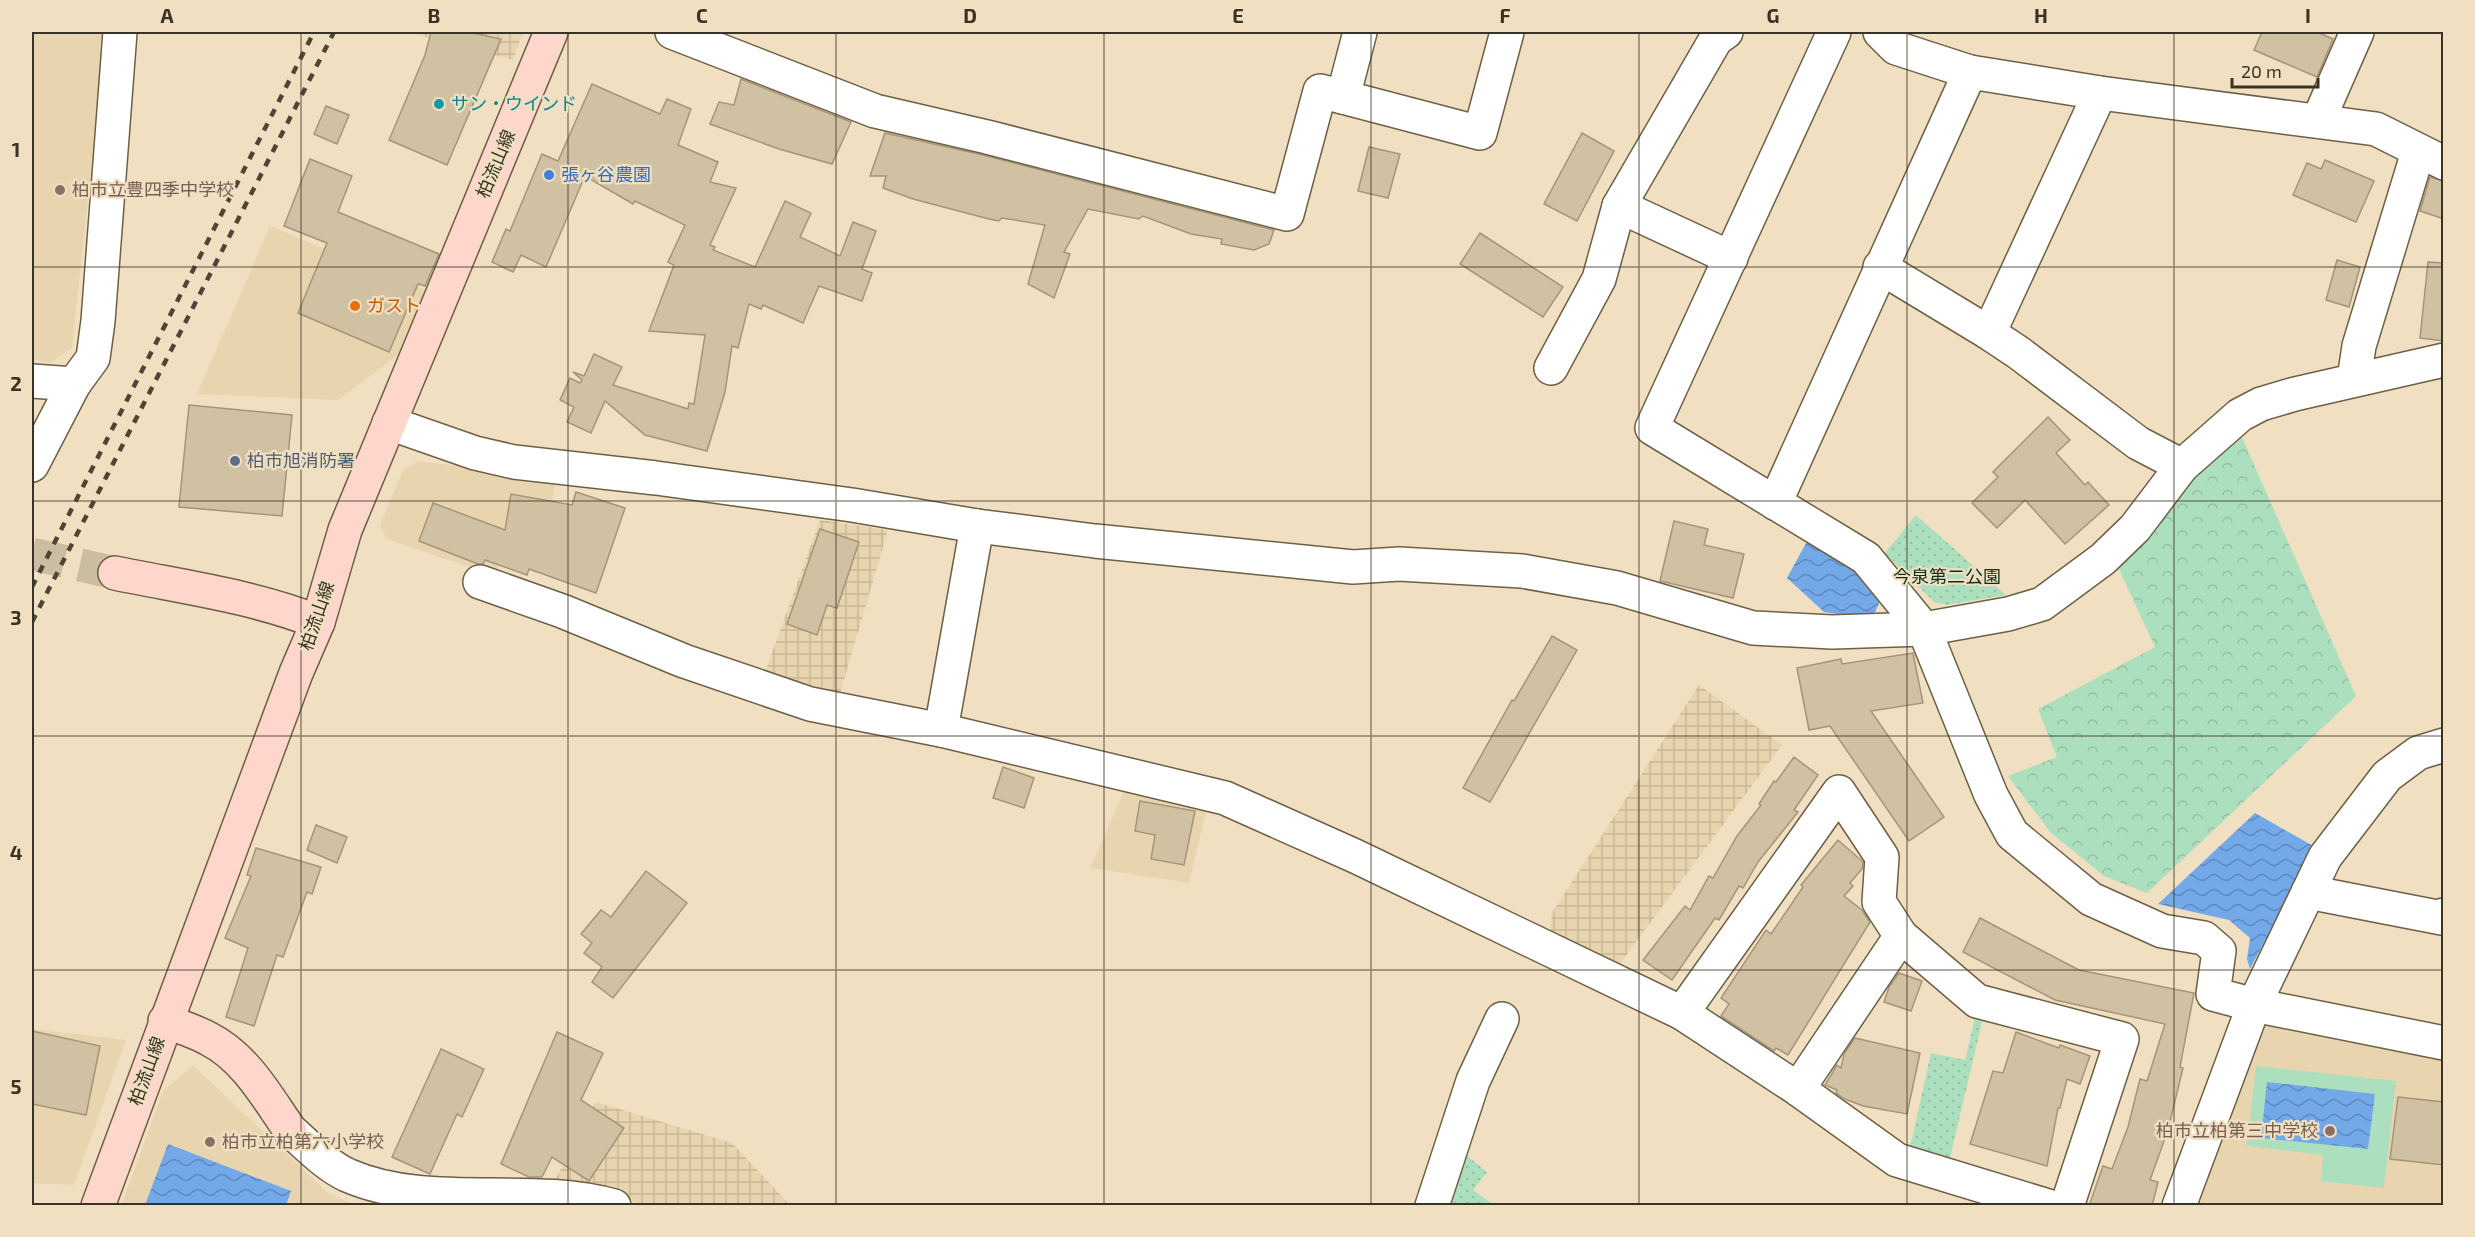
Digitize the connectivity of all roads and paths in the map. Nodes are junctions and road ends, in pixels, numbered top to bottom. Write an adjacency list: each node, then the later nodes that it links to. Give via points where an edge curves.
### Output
1 (120, 32): 23 (street, via 97,330 93,358)
2 (551, 32): 24 (main road, 柏流山線)
3 (672, 32): 12 (street, via 875,111 1287,214 1320,92)
4 (1360, 32): 12 (street)
5 (1507, 32): 12 (street, via 1480,133)
6 (1726, 32): 15 (street, via 1716,39)
7 (1834, 32): 16 (street)
8 (1880, 32): 10 (street, via 1896,48)
9 (2357, 32): 13 (street)
10 (1970, 72): 11 (street); 17 (street)
11 (2100, 93): 13 (street); 18 (street)
12 (1343, 98)
13 (2318, 121): 14 (street, via 2376,129)
14 (2431, 157): 21 (street, via 2359,346)
15 (1619, 206): 16 (street); 20 (street, via 1599,279)
16 (1731, 258): 27 (street, via 1652,428)
17 (1880, 267): 18 (street); 27 (street)
18 (1989, 333): 26 (street, via 2138,443)
19 (2444, 360): 21 (street)
20 (1551, 368)
21 (2354, 380): 26 (street, via 2261,404 2240,415)
22 (32, 381): 23 (street)
23 (74, 384): 25 (street)
24 (389, 423): 28 (street, via 475,453 514,462 852,505); 31 (main road, 柏流山線, via 345,530)
25 (32, 465)
26 (2182, 466): 32 (street, via 2127,536 2042,604 2008,615)
27 (1775, 503): 32 (street, via 1866,558)
28 (977, 526): 32 (street, via 1353,567 1399,564 1522,571 1617,588 1754,628 1832,632); 33 (street)
29 (115, 573): 31 (main road, via 254,601)
30 (480, 582): 33 (street, via 684,661 810,704)
31 (318, 622): 41 (main road, 柏流山線)
32 (1924, 629): 38 (street, via 1991,795 2012,834 2091,899 2162,931 2204,938 2219,951 2213,994)
33 (941, 730): 39 (street, via 1226,798)
34 (2444, 745): 35 (street, via 2418,753 2386,776 2325,856)
35 (2308, 892): 36 (street, via 2442,918); 38 (street)
36 (2444, 915)
37 (1901, 936): 39 (street, via 1879,902 1882,857 1839,792); 43 (street); 49 (street, via 1977,1001 2122,1039)
38 (2254, 1005): 42 (street); 50 (street)
39 (1682, 1013): 43 (street)
40 (1502, 1019): 47 (street, via 1473,1081)
41 (165, 1021): 44 (main road, via 211,1039 230,1053 247,1068); 45 (main road, 柏流山線)
42 (2444, 1043)
43 (1798, 1089): 48 (street, via 1896,1160)
44 (290, 1130): 46 (street, via 346,1175 386,1188 428,1194 553,1196)
45 (98, 1206)
46 (614, 1206)
47 (1432, 1206)
48 (2048, 1206)
49 (2067, 1206)
50 (2179, 1206)

